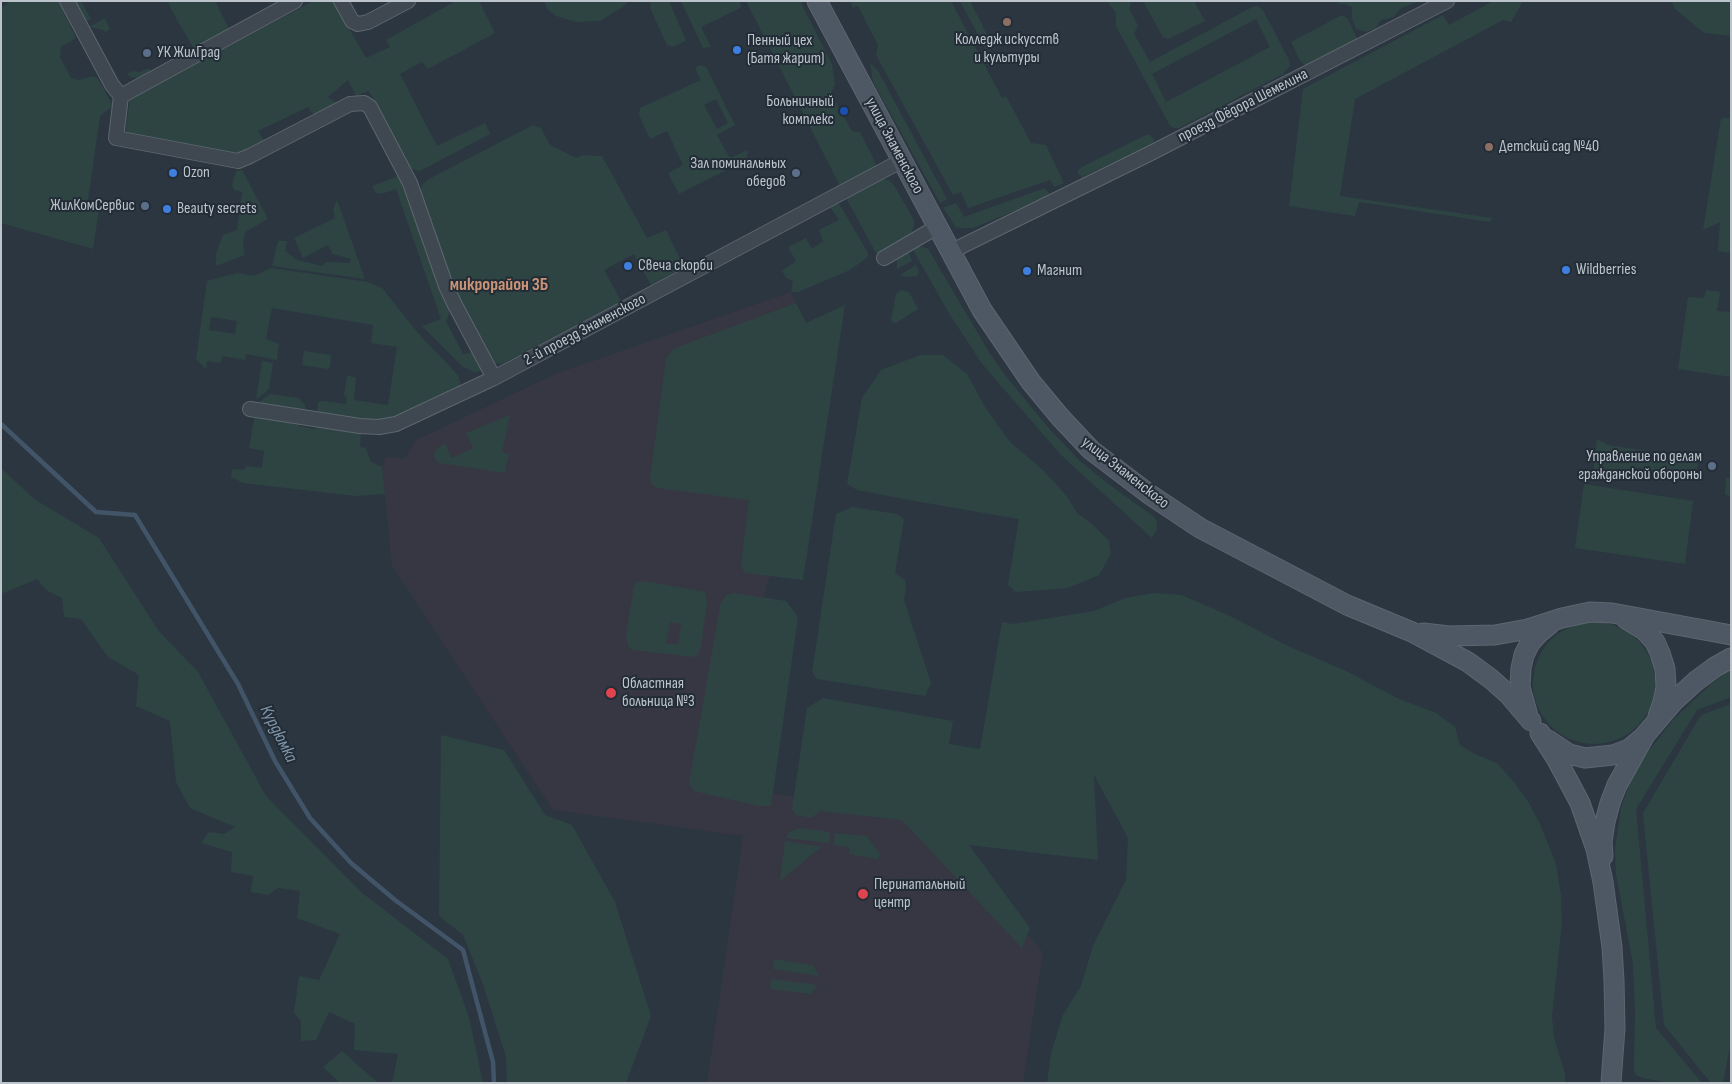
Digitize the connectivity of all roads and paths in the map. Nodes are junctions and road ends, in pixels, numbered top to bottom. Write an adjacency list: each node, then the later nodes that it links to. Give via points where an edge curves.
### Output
1 (67, 1): 7 (street, via 112,85)
2 (295, 1): 7 (street)
3 (341, 1): 4 (street, via 352,21 358,24)
4 (408, 1)
5 (817, 1): 8 (main road, улица Знаменского)
6 (1447, 1): 10 (street, проезд Фёдора Шемелина)
7 (122, 96): 12 (street, via 116,138 238,161 350,104 370,106 410,184 452,298)
8 (901, 161): 9 (main road, улица Знаменского); 12 (street, 2-й проезд Знаменского)
9 (937, 227): 10 (main road, улица Знаменского); 11 (street)
10 (950, 252): 16 (main road, улица Знаменского, via 982,310 1031,382 1092,450 1200,528 1347,605)
11 (884, 258)
12 (494, 378): 13 (street, 2-й проезд Знаменского, via 409,419 379,427)
13 (250, 409)
14 (1612, 613): 15 (main road, via 1590,612); 17 (main road); 19 (main road, via 1644,630 1660,653 1666,687)
15 (1562, 618): 16 (main road, via 1513,633 1480,637); 20 (main road, via 1539,633 1524,655 1520,687)
16 (1412, 632): 20 (main road, улица Знаменского, via 1468,662 1491,679)
17 (1731, 635)
18 (1731, 658): 19 (main road, via 1696,680)
19 (1657, 720): 21 (main road)
20 (1535, 727): 21 (main road, via 1556,747 1585,758 1613,755 1630,749); 22 (main road, via 1580,803)
21 (1645, 735): 22 (main road, via 1610,803 1602,842)
22 (1604, 882): 23 (main road, via 1612,947)
23 (1616, 1082)

